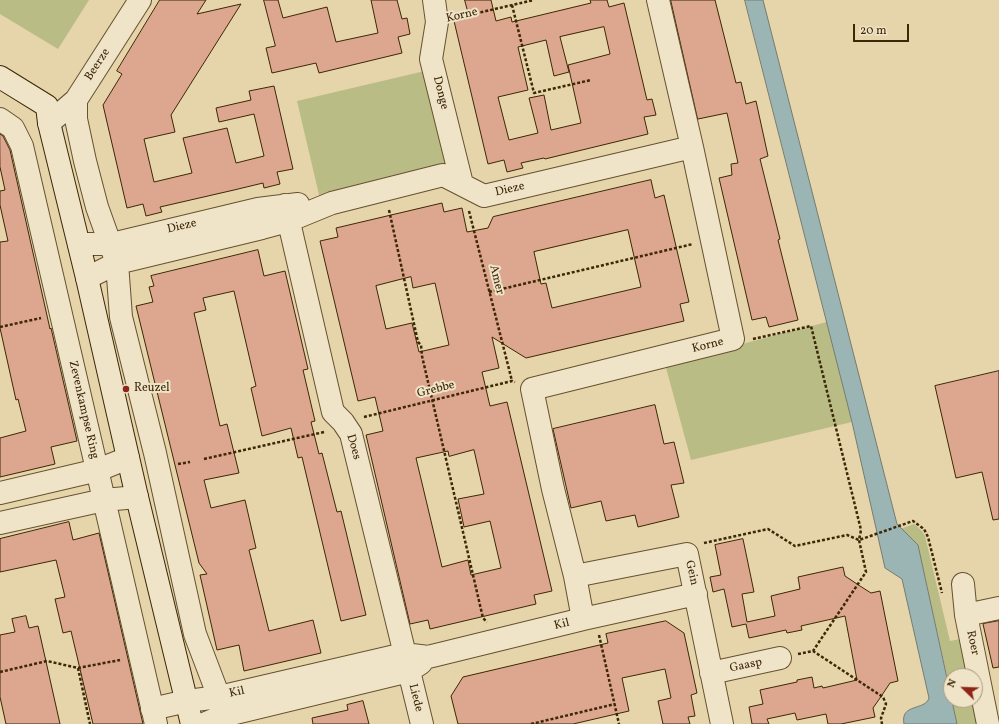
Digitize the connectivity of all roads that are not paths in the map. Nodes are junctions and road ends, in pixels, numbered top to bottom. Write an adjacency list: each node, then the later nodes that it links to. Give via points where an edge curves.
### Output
1 (140, 0): 6 (street, Beerze)
2 (434, 0): 10 (street, Donge, via 437,22 431,59)
3 (658, 0): 9 (street, Korne)
4 (0, 77): 8 (street, via 47,106)
5 (0, 92): 8 (street)
6 (76, 100): 8 (street, Beerze); 13 (street, via 76,119 85,161 97,207)
7 (0, 119): 16 (street, Zevenkampse Ring, via 13,128 22,146)
8 (49, 123): 12 (street)
9 (692, 147): 10 (street, Dieze, via 484,196); 21 (street, Korne, via 733,339 532,389)
10 (462, 184): 11 (street, Dieze, via 443,175)
11 (287, 213): 13 (street, Dieze); 28 (street, Does, via 333,412 351,434)
12 (79, 244): 13 (street, Dieze); 14 (street)
13 (114, 253): 14 (street, Dieze); 32 (street, via 121,317 195,634)
14 (87, 278): 15 (street)
15 (128, 458): 16 (street); 18 (street)
16 (98, 470): 17 (street); 19 (street, Zevenkampse Ring)
17 (0, 493)
18 (137, 497): 19 (street); 30 (street)
19 (104, 500): 20 (street); 33 (street, Zevenkampse Ring)
20 (0, 523)
21 (575, 576): 23 (street, Gein, via 687,554); 26 (street)
22 (963, 584): 25 (street, Roer)
23 (696, 594): 26 (street, Kil); 29 (street, Gein)
24 (999, 608): 25 (street)
25 (966, 615): 31 (street, Roer)
26 (589, 618): 28 (street, Kil)
27 (780, 658): 29 (street, Gaasp)
28 (406, 663): 32 (street, Kil); 35 (street, Liede)
29 (711, 673): 36 (street, Gein)
30 (187, 701): 32 (street, Kil); 33 (street, Zevenkampse Ring); 34 (street)
31 (991, 712)
32 (218, 715)
33 (154, 716)
34 (192, 724)
35 (422, 724)
36 (722, 724)

